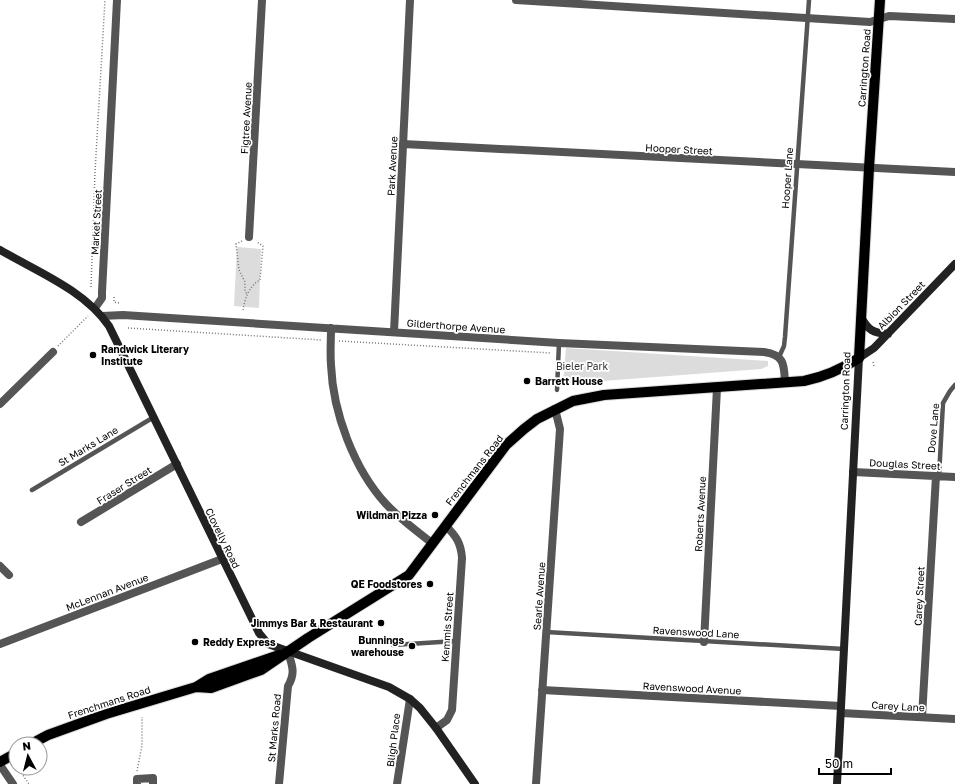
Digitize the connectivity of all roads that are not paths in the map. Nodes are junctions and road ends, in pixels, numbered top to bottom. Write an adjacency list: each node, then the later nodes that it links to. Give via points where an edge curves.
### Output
1 (116, 0): 17 (street, Market Street, via 102,298)
2 (262, 0): 14 (street, Figtree Avenue)
3 (410, 0): 10 (street, Park Avenue)
4 (516, 0): 7 (street)
5 (809, 0): 7 (lane, Hooper Lane)
6 (880, 0): 8 (main road, Carrington Road)
7 (807, 18): 8 (street, via 870,22); 11 (lane, Hooper Lane)
8 (879, 19): 9 (street, via 893,16); 12 (main road, Carrington Road)
9 (955, 19)
10 (403, 144): 11 (street, Hooper Street); 21 (street, Park Avenue)
11 (797, 165): 12 (street, Hooper Street); 25 (lane, Hooper Lane, via 785,340)
12 (869, 168): 13 (street, Hooper Street); 19 (main road, Carrington Road)
13 (955, 172)
14 (249, 237)
15 (0, 250): 17 (street, Clovelly Road, via 72,291)
16 (955, 264): 22 (street, Albion Street)
17 (95, 308): 18 (street, Clovelly Road)
18 (102, 316): 20 (street, Gilderthorpe Avenue, via 123,315); 34 (street, Clovelly Road, via 117,340)
19 (860, 316): 22 (street, via 872,332); 26 (main road, Carrington Road)
20 (331, 328): 21 (street, Gilderthorpe Avenue); 42 (street, via 330,365 334,392 346,438 353,454 387,505)
21 (394, 332): 23 (street, Gilderthorpe Avenue)
22 (888, 334): 26 (street, Albion Street)
23 (559, 342): 25 (street, Gilderthorpe Avenue, via 764,352 774,353); 30 (lane)
24 (53, 352): 32 (street)
25 (779, 357): 27 (street, via 784,368)
26 (859, 358): 27 (main road, Frenchmans Road, via 816,378); 36 (street, Carrington Road)
27 (785, 383): 29 (main road, Frenchmans Road)
28 (955, 385): 31 (lane, Dove Lane)
29 (717, 388): 33 (main road, Frenchmans Road, via 589,397); 48 (street, Roberts Avenue)
30 (557, 390)
31 (952, 391): 37 (lane, Dove Lane, via 943,403)
32 (0, 404)
33 (555, 409): 41 (main road, Frenchmans Road, via 537,419 506,445); 46 (street, Searle Avenue, via 560,429)
34 (154, 417): 35 (street, Clovelly Road); 39 (lane, St Marks Lane)
35 (177, 464): 40 (street, Fraser Street); 43 (street, Clovelly Road)
36 (853, 472): 37 (street, Douglas Street); 51 (street, Carrington Road)
37 (937, 476): 38 (street, Douglas Street); 56 (street, Carey Street)
38 (955, 477)
39 (32, 490)
40 (81, 522)
41 (446, 526): 42 (main road, Frenchmans Road); 47 (street, Kemmis Street, via 457,536 461,550)
42 (433, 544): 52 (main road, Frenchmans Road, via 409,575)
43 (222, 559): 49 (street, McLennan Avenue); 52 (street, Clovelly Road, via 259,633 268,644)
44 (0, 566): 45 (street)
45 (9, 574)
46 (546, 632): 48 (lane, Ravenswood Lane); 53 (street, Searle Avenue)
47 (456, 641): 50 (lane); 58 (street, Kemmis Street, via 452,710 447,720)
48 (704, 642): 51 (lane, Ravenswood Lane)
49 (0, 644)
50 (393, 645)
51 (844, 649): 55 (street, Carrington Road)
52 (288, 652): 54 (street, Clovelly Road, via 389,687); 59 (main road, Frenchmans Road, via 209,678 196,687 106,714); 64 (street, St Marks Road, via 294,671 293,679 288,686)
53 (542, 690): 55 (street, Ravenswood Avenue); 67 (street, Searle Avenue)
54 (410, 699): 58 (street, Clovelly Road); 65 (street, Bligh Place)
55 (841, 710): 56 (street, Carey Lane); 68 (street, Carrington Road)
56 (922, 717): 57 (street, Carey Lane)
57 (955, 719)
58 (436, 728): 66 (street, Clovelly Road)
59 (46, 736)
60 (0, 765): 62 (street)
61 (137, 781): 63 (street, via 153,778)
62 (13, 784)
63 (153, 784)
64 (279, 784)
65 (397, 784)
66 (475, 784)
67 (536, 784)
68 (837, 784)

